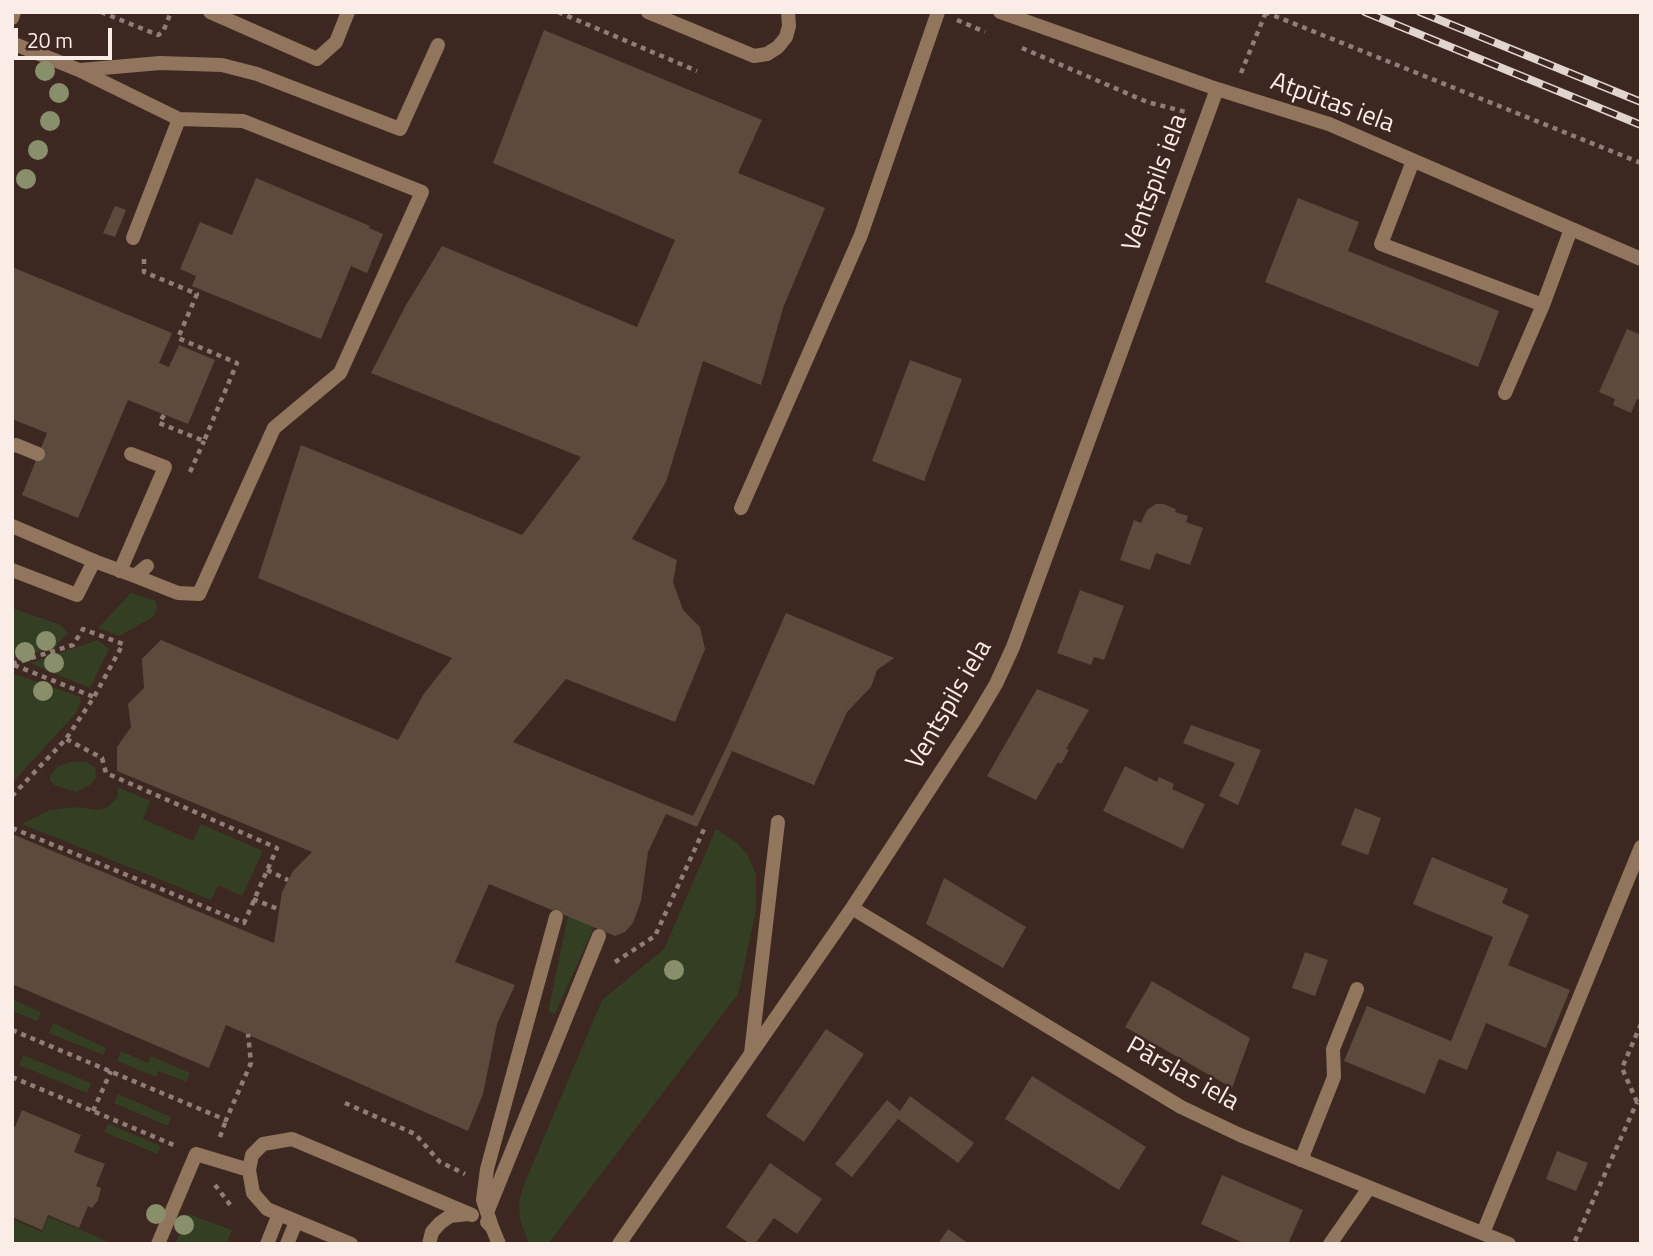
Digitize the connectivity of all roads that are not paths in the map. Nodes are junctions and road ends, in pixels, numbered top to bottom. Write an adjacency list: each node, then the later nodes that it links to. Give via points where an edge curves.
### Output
1 (14, 12): 8 (street)
2 (210, 12): 3 (street, via 317,60 336,43)
3 (348, 12)
4 (648, 12): 5 (street, via 754,56 767,54 786,37)
5 (788, 12)
6 (1000, 12): 12 (street, Atpūtas iela)
7 (945, 15): 23 (street, via 861,234)
8 (12, 18)
9 (12, 43): 11 (street)
10 (438, 45): 11 (street, via 400,129 222,65 160,63)
11 (79, 70): 13 (street)
12 (1217, 89): 14 (street, Atpūtas iela, via 1329,124); 32 (street, Ventspils iela, via 1013,647 974,721)
13 (179, 119): 16 (street); 29 (street, via 243,121 422,192 340,373 274,428 198,594 178,593)
14 (1413, 160): 15 (street, Atpūtas iela); 18 (street, via 1381,244)
15 (1572, 229): 17 (street, Atpūtas iela); 18 (street)
16 (133, 238)
17 (1641, 259)
18 (1543, 305): 19 (street)
19 (1504, 393)
20 (12, 446): 21 (street)
21 (38, 454)
22 (131, 454): 28 (street, via 165,467)
23 (741, 508)
24 (12, 526): 25 (street)
25 (94, 561): 27 (street, via 77,594); 28 (street)
26 (147, 566): 29 (street)
27 (12, 570)
28 (120, 571): 29 (street)
29 (135, 576)
30 (778, 822): 36 (street)
31 (1641, 847): 45 (street)
32 (852, 908): 36 (street, Ventspils iela); 37 (street, Pārslas iela, via 1181,1107)
33 (556, 917): 40 (street, via 488,1169 483,1200)
34 (598, 936): 40 (street)
35 (1357, 989): 37 (street, via 1333,1049 1334,1077)
36 (751, 1053): 52 (street, Ventspils iela)
37 (1300, 1160): 39 (street, Pārslas iela)
38 (248, 1170): 41 (street, via 253,1194); 42 (street, via 252,1155 263,1144 292,1139); 46 (street, via 196,1154)
39 (1369, 1188): 45 (street, Pārslas iela); 53 (street)
40 (488, 1210): 44 (street)
41 (279, 1214): 43 (street); 47 (street)
42 (472, 1215): 44 (street); 50 (street, via 450,1216 432,1233)
43 (296, 1222): 48 (street); 49 (street)
44 (492, 1227): 51 (street)
45 (1483, 1233): 54 (street, Pārslas iela)
46 (158, 1244)
47 (267, 1244)
48 (287, 1244)
49 (351, 1244)
50 (429, 1244)
51 (499, 1244)
52 (619, 1244)
53 (1330, 1244)
54 (1509, 1244)

